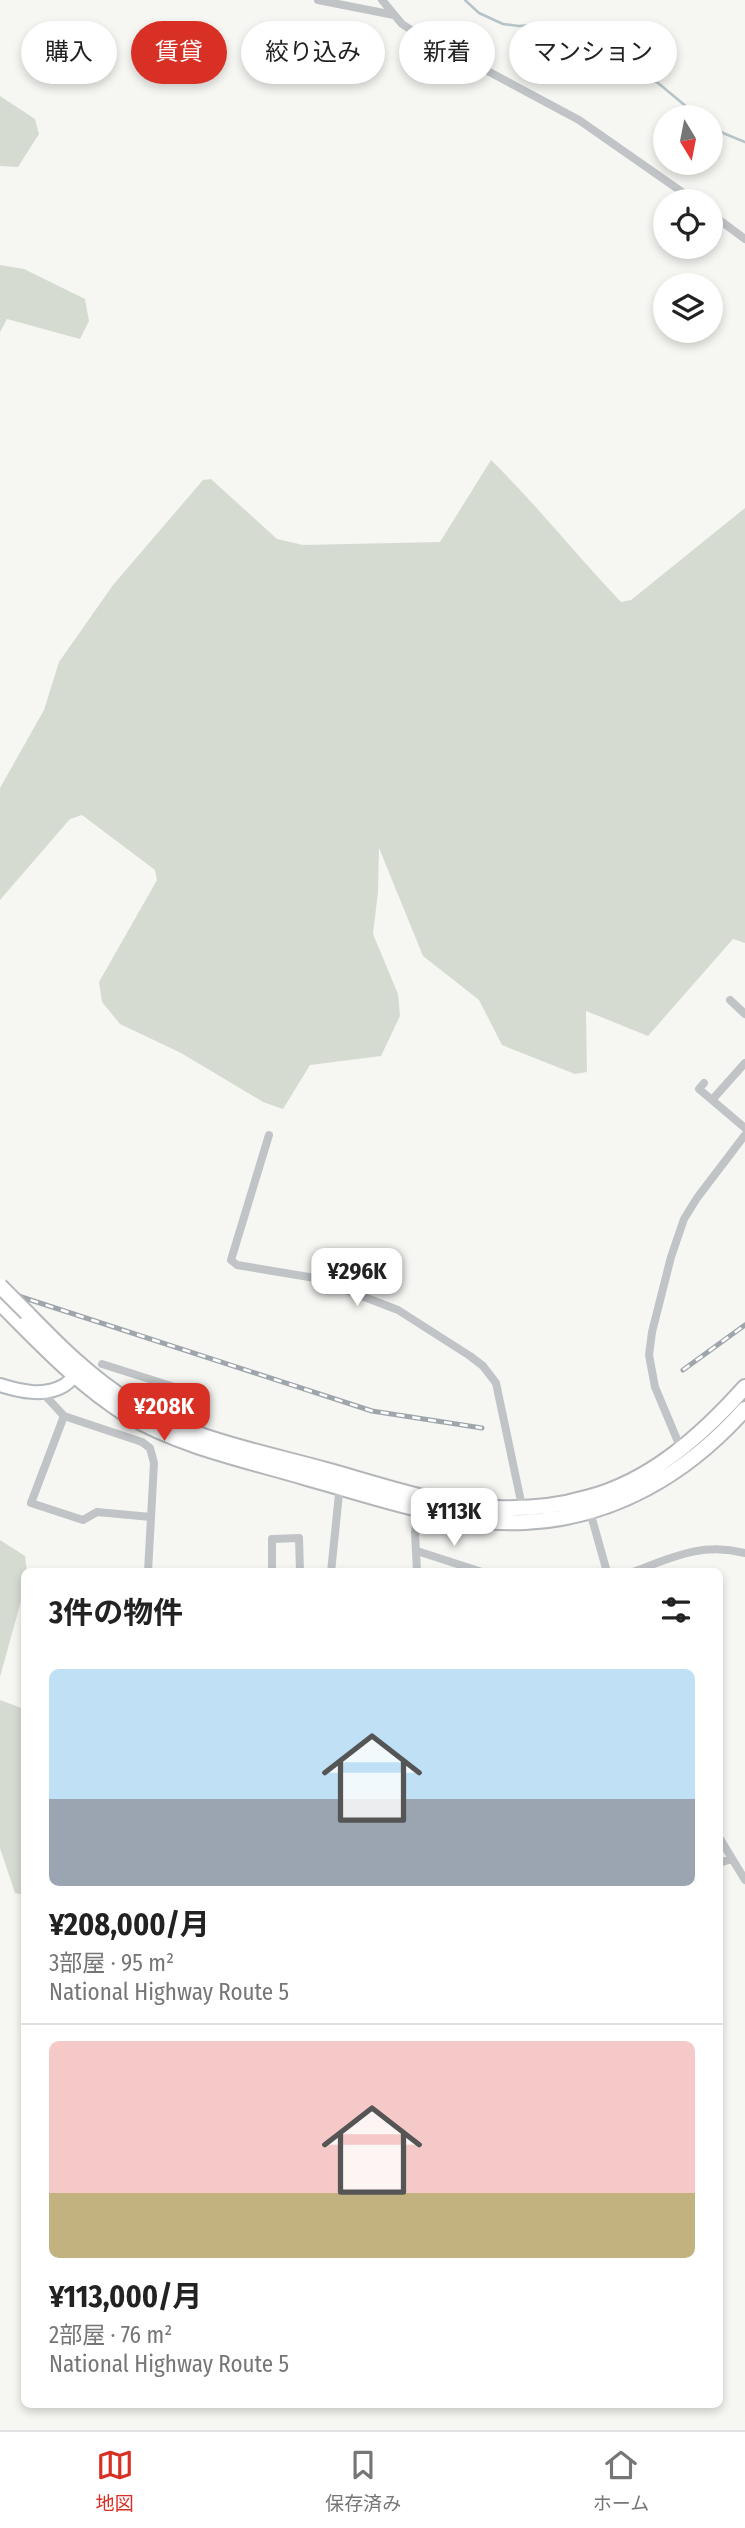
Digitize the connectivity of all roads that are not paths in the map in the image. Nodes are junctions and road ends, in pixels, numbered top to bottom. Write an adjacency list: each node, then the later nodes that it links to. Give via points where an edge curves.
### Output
1 (318, 0): 3 (street)
2 (382, 0): 3 (street)
3 (394, 15): 4 (street, via 435,44 579,120)
4 (678, 189)
5 (723, 223): 6 (street)
6 (745, 239)
7 (730, 1000): 8 (street)
8 (745, 1014)
9 (745, 1063): 11 (street)
10 (704, 1083): 11 (street, via 699,1088)
11 (712, 1100): 12 (street)
12 (745, 1128)
13 (269, 1135): 30 (street, via 231,1260 237,1265 315,1278 398,1310 483,1366 496,1383)
14 (745, 1136): 26 (street, via 684,1219 652,1332 649,1355 655,1388)
15 (0, 1286): 17 (highway, bridge)
16 (0, 1303): 17 (highway)
17 (20, 1315): 19 (highway)
18 (102, 1364): 25 (street, via 187,1391)
19 (78, 1372): 22 (street, via 64,1386); 25 (highway, via 126,1414)
20 (0, 1385): 22 (street)
21 (745, 1387): 23 (highway)
22 (41, 1391): 24 (street)
23 (739, 1414): 26 (highway); 29 (highway, via 689,1462 656,1484 623,1501)
24 (64, 1416): 31 (street, via 150,1448 154,1463); 31 (street, via 31,1503 83,1520 97,1512)
25 (175, 1432): 27 (highway)
26 (681, 1449): 29 (highway)
27 (341, 1481): 28 (highway); 38 (street)
28 (421, 1502): 30 (highway); 32 (highway, via 471,1519); 33 (street, via 415,1532)
29 (589, 1506): 30 (highway); 32 (highway); 41 (street)
30 (522, 1507): 32 (street)
31 (151, 1517): 35 (street)
32 (525, 1522)
33 (417, 1551): 39 (street); 40 (street)
34 (745, 1553): 42 (street, via 696,1549)
35 (148, 1568)
36 (272, 1568): 37 (street, via 272,1539 299,1538)
37 (300, 1568)
38 (331, 1568)
39 (417, 1568)
40 (470, 1568)
41 (606, 1568)
42 (644, 1568)
43 (723, 1844): 44 (street)
44 (732, 1859): 45 (street); 46 (street)
45 (723, 1862)
46 (745, 1880)

